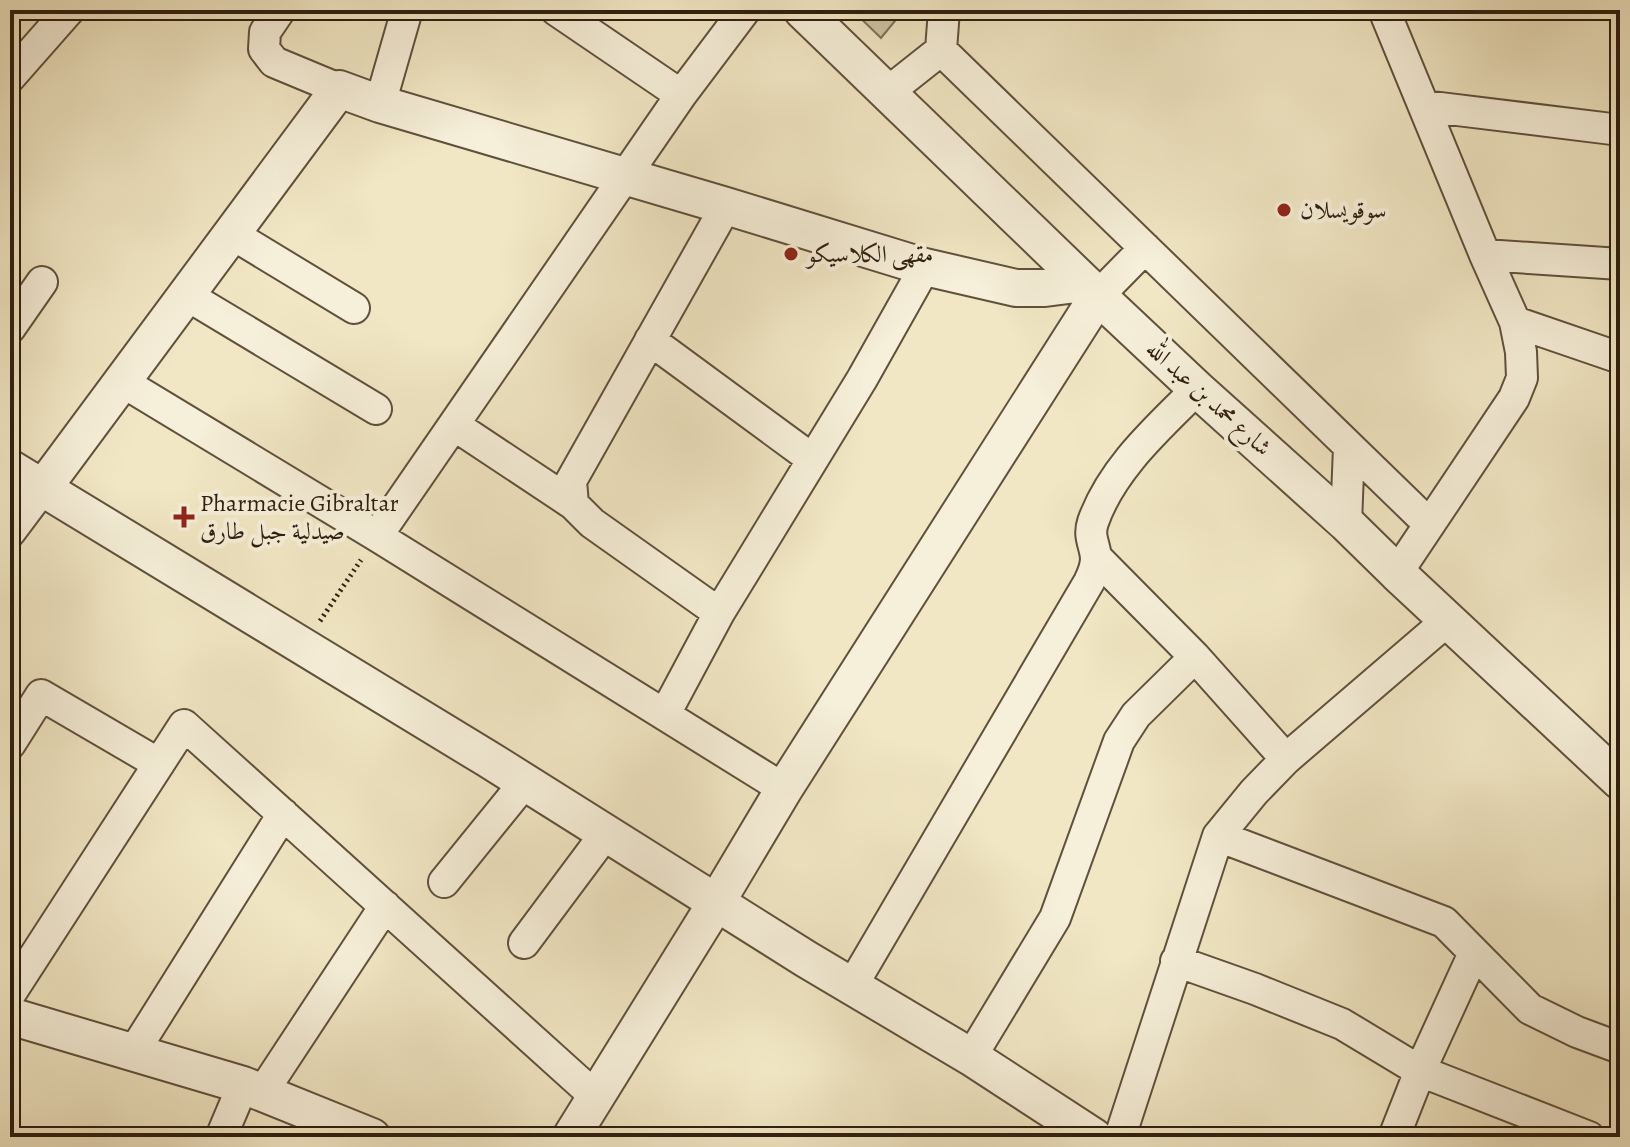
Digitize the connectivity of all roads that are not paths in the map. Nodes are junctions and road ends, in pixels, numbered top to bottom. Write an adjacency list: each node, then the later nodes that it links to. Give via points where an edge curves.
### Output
1 (69, 10): 10 (street)
2 (280, 10): 11 (street, via 265,32 264,49 274,62)
3 (407, 10): 14 (street)
4 (556, 10): 13 (street)
5 (745, 10): 13 (street)
6 (802, 10): 12 (street, شارع محمد بن عبد الله)
7 (944, 10): 9 (street)
8 (1384, 10): 15 (street)
9 (941, 50): 12 (street); 20 (street)
10 (10, 77)
11 (339, 89): 14 (street); 19 (street)
12 (888, 92): 25 (street, شارع محمد بن عبد الله)
13 (681, 95): 17 (street)
14 (380, 104): 17 (street)
15 (1424, 106): 16 (street); 21 (street)
16 (1620, 130)
17 (624, 177): 18 (street); 35 (street)
18 (726, 206): 23 (street); 30 (street)
19 (232, 234): 26 (street); 27 (street)
20 (1145, 248): 25 (street); 36 (street)
21 (1485, 255): 22 (street); 28 (street)
22 (1620, 264)
23 (925, 267): 25 (street, via 1016,288); 37 (street)
24 (42, 282): 29 (street)
25 (1091, 290): 33 (street, شارع محمد بن عبد الله); 56 (street)
26 (188, 296): 32 (street); 34 (street)
27 (354, 308)
28 (1515, 322): 31 (street); 42 (street, via 1522,378 1514,398)
29 (10, 328)
30 (650, 340): 37 (street); 40 (street, via 571,481)
31 (1620, 358)
32 (121, 381): 39 (street); 44 (street)
33 (1197, 389): 41 (street, شارع محمد بن عبد الله); 45 (street, via 1139,447 1108,490 1093,523)
34 (376, 409)
35 (454, 425): 40 (street); 44 (street)
36 (1349, 447): 41 (street); 42 (street)
37 (812, 459): 47 (street)
38 (10, 468): 39 (street)
39 (43, 488): 43 (street); 55 (street)
40 (573, 504): 47 (street)
41 (1346, 523): 46 (street, شارع محمد بن عبد الله)
42 (1429, 524): 46 (street)
43 (10, 532)
44 (377, 536): 50 (street)
45 (1096, 557): 49 (street); 66 (street, via 1089,582)
46 (1397, 573): 48 (street, شارع محمد بن عبد الله)
47 (719, 613): 50 (street)
48 (1448, 620): 52 (street); 54 (street, شارع محمد بن عبد الله)
49 (1195, 657): 52 (street); 71 (street, via 1136,715 1119,741 1055,918)
50 (665, 714): 56 (street)
51 (10, 744): 53 (street, via 41,695)
52 (1286, 759): 59 (street)
53 (159, 764): 57 (street, via 184,725); 67 (street)
54 (1620, 781)
55 (525, 782): 58 (street); 60 (street)
56 (784, 789): 61 (street)
57 (283, 814): 62 (street); 70 (street)
58 (606, 833): 61 (street); 63 (street)
59 (1218, 836): 64 (street, via 1444,922); 65 (street)
60 (444, 882)
61 (716, 903): 66 (street); 74 (street)
62 (385, 906): 73 (street); 74 (street)
63 (524, 943)
64 (1474, 953): 69 (street, via 1530,1009); 72 (street)
65 (1176, 961): 72 (street, via 1342,1024); 79 (street)
66 (852, 986): 71 (street)
67 (10, 994)
68 (10, 1016): 70 (street)
69 (1620, 1048)
70 (133, 1053): 73 (street)
71 (971, 1057): 78 (street)
72 (1420, 1071): 80 (street); 81 (street)
73 (253, 1089): 75 (street); 76 (street)
74 (596, 1097): 77 (street)
75 (221, 1137)
76 (372, 1137)
77 (571, 1137)
78 (1094, 1137)
79 (1120, 1137)
80 (1394, 1137)
81 (1589, 1137)

